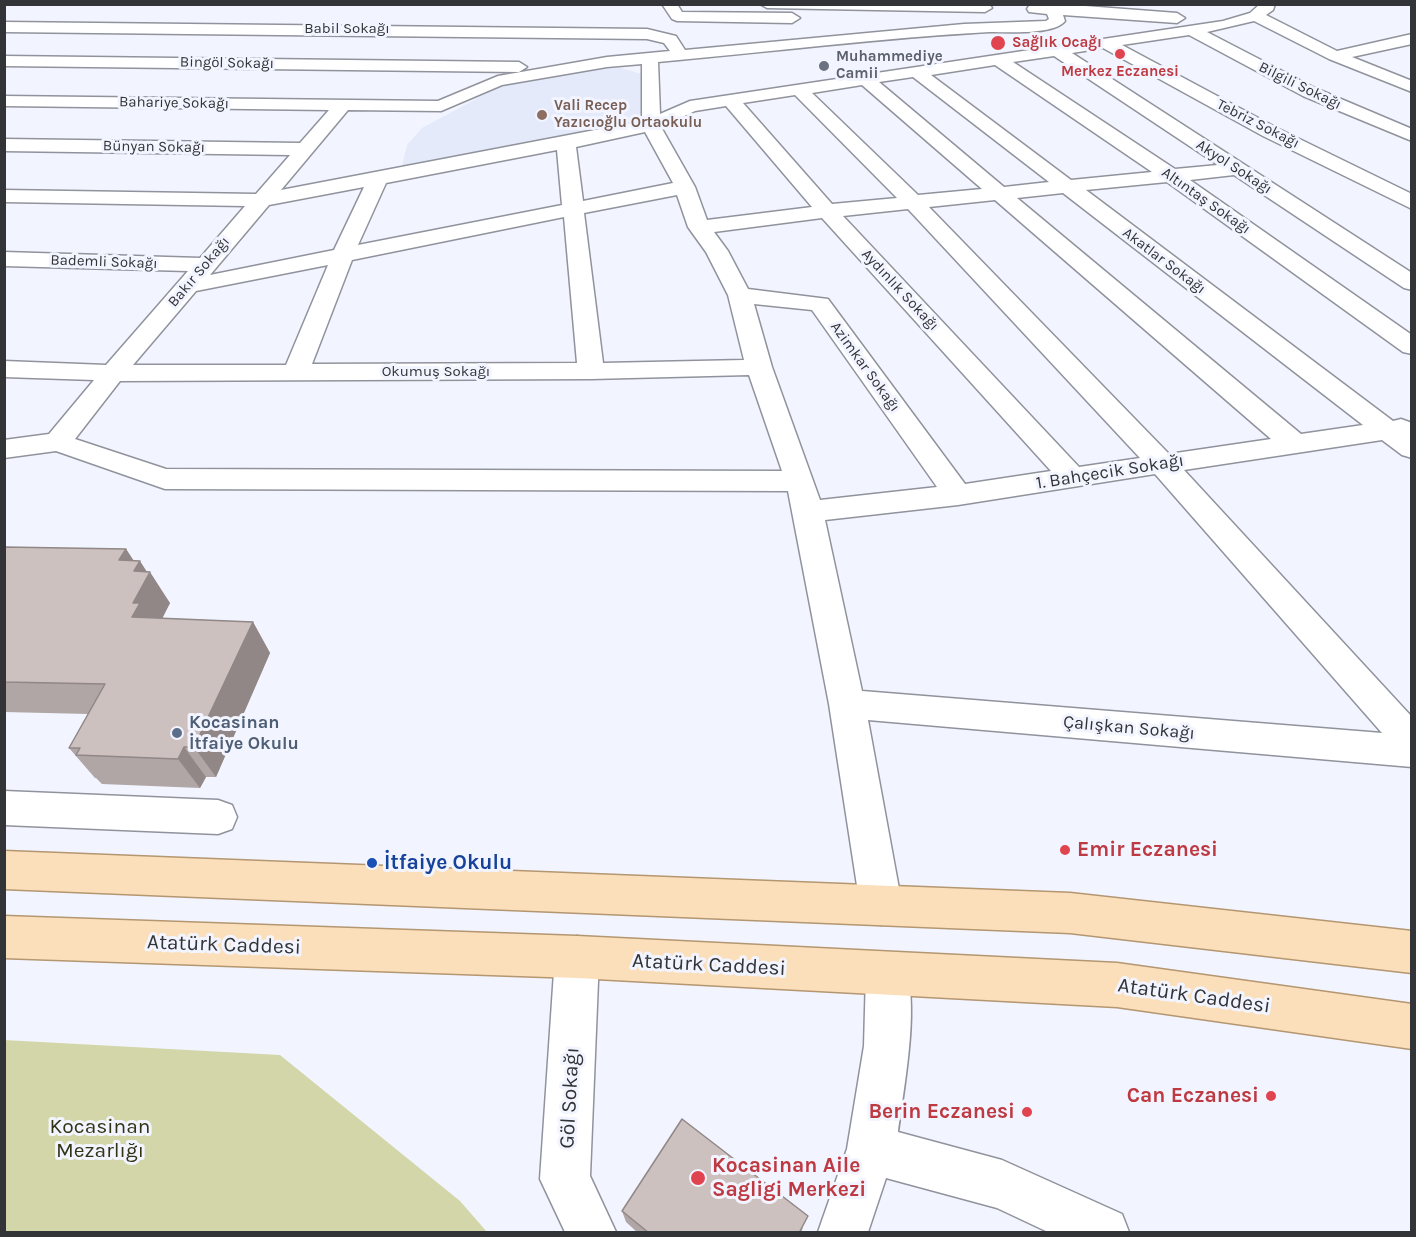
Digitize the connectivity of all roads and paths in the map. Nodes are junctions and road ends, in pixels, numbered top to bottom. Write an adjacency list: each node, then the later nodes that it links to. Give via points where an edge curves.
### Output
1 (669, 4): 13 (street, via 677,16)
2 (767, 4): 4 (street)
3 (1165, 4): 14 (street)
4 (948, 8): 6 (street); 13 (street)
5 (1053, 8): 7 (street); 8 (street); 16 (street, via 1057,21 1049,26)
6 (1002, 9)
7 (1024, 9)
8 (1102, 9): 14 (street)
9 (18, 10): 12 (street)
10 (486, 13): 17 (street)
11 (1253, 14): 14 (street); 22 (street)
12 (4, 20)
13 (935, 21): 16 (street)
14 (1188, 26): 19 (street); 37 (street, Bilgili Sokağı, via 1309,92)
15 (4, 27): 17 (street, Babil Sokağı)
16 (964, 28): 21 (street)
17 (472, 30): 21 (street, Babil Sokağı, via 647,34 670,39); 26 (street)
18 (1412, 39): 22 (street)
19 (1105, 43): 20 (street); 50 (street, Tebriz Sokağı)
20 (1056, 51): 24 (street); 41 (street, Akyol Sokağı)
21 (680, 54): 23 (street)
22 (1335, 56): 30 (street)
23 (650, 58): 27 (street); 36 (street)
24 (997, 59): 28 (street); 42 (street, Altıntaş Sokağı)
25 (4, 62): 26 (street, Bingöl Sokağı)
26 (450, 66): 27 (street, Bingöl Sokağı); 35 (street)
27 (566, 68): 35 (street, Bahariye Sokağı, via 498,81 441,106)
28 (917, 72): 29 (street); 44 (street, Akatlar Sokağı)
29 (865, 80): 31 (street); 46 (street)
30 (1412, 87)
31 (799, 90): 32 (street); 49 (street)
32 (730, 100): 36 (street, via 690,106); 52 (street, Aydınlık Sokağı)
33 (4, 101): 34 (street, Bahariye Sokağı)
34 (343, 105): 35 (street, Bahariye Sokağı); 40 (street, Bakır Sokağı)
35 (424, 106)
36 (651, 125): 38 (street); 45 (street)
37 (1412, 136)
38 (566, 143): 43 (street); 51 (street)
39 (4, 145): 40 (street, Bünyan Sokağı)
40 (304, 149): 48 (street, Bakır Sokağı)
41 (1236, 169): 42 (street); 57 (street, Akyol Sokağı)
42 (1170, 175): 44 (street); 60 (street, Altıntaş Sokağı)
43 (378, 178): 48 (street); 54 (street)
44 (1066, 186): 46 (street); 66 (street, Akatlar Sokağı)
45 (685, 187): 51 (street); 53 (street)
46 (998, 193): 49 (street); 68 (street)
47 (4, 195): 48 (street)
48 (260, 200): 56 (street, Bakır Sokağı)
49 (913, 202): 52 (street); 71 (street)
50 (1412, 203)
51 (573, 211): 54 (street); 63 (street)
52 (827, 211): 53 (street); 72 (street, Aydınlık Sokağı)
53 (699, 227): 59 (street, via 717,251)
54 (343, 255): 58 (street); 64 (street)
55 (4, 259): 56 (street, Bademli Sokağı)
56 (204, 265): 58 (street, Bakır Sokağı)
57 (1412, 283)
58 (187, 286): 65 (street, Bakır Sokağı)
59 (740, 295): 61 (street); 74 (street, Azimkar Sokağı, via 820,304)
60 (1412, 346)
61 (759, 367): 63 (street, Okumuş Sokağı); 73 (street)
62 (4, 369): 65 (street, Okumuş Sokağı)
63 (591, 371): 64 (street, Okumuş Sokağı)
64 (296, 372): 65 (street, Okumuş Sokağı)
65 (112, 373): 67 (street, Bakır Sokağı)
66 (1400, 428): 68 (street, 1. Bahçecik Sokağı); 70 (street, Akatlar Sokağı)
67 (58, 442): 69 (street); 73 (street, via 165,479)
68 (1296, 445): 71 (street, 1. Bahçecik Sokağı)
69 (4, 449)
70 (1412, 449)
71 (1162, 464): 72 (street, 1. Bahçecik Sokağı); 77 (street)
72 (1073, 478): 74 (street, 1. Bahçecik Sokağı)
73 (800, 481): 75 (street)
74 (958, 495): 75 (street, 1. Bahçecik Sokağı)
75 (808, 512): 76 (street)
76 (847, 704): 78 (street, Çalışkan Sokağı); 82 (street)
77 (1412, 742)
78 (1412, 751)
79 (4, 808): 80 (street)
80 (218, 817)
81 (4, 870): 82 (main road)
82 (881, 905): 84 (main road, via 1070,912)
83 (4, 937): 85 (main road, Atatürk Caddesi)
84 (1412, 952)
85 (577, 957): 86 (main road, Atatürk Caddesi); 89 (street, Göl Sokağı, via 565,1179)
86 (888, 974): 87 (main road, Atatürk Caddesi, via 1117,985); 88 (street, via 887,1046)
87 (1412, 1026)
88 (871, 1149): 90 (street); 91 (street, via 1002,1185)
89 (591, 1233)
90 (843, 1233)
91 (1104, 1233)

